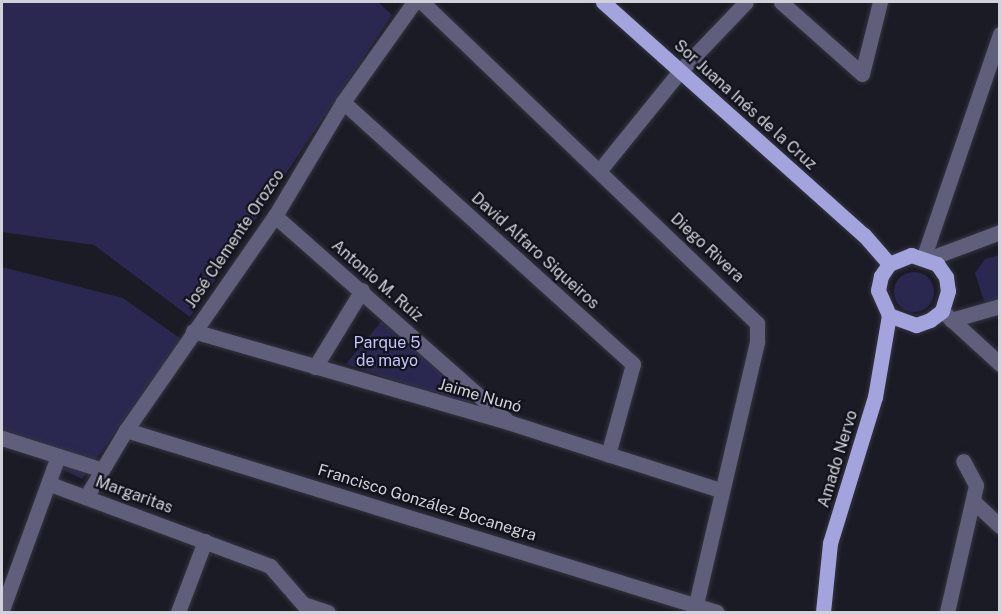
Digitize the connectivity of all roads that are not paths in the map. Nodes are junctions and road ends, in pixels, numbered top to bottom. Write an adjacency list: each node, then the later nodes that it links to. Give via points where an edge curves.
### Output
1 (414, 2): 9 (street, José Clemente Orozco)
2 (422, 2): 10 (street, Diego Rivera)
3 (603, 2): 8 (main road, Sor Juana Inés de la Cruz)
4 (746, 2): 8 (street)
5 (781, 2): 6 (street, via 862,74)
6 (880, 2)
7 (999, 34): 13 (street)
8 (680, 71): 10 (street); 14 (main road, Sor Juana Inés de la Cruz, via 864,235)
9 (343, 102): 11 (street, José Clemente Orozco); 25 (street, David Alfaro Siqueiros, via 633,364)
10 (599, 171): 30 (street, Diego Rivera, via 757,322 757,342)
11 (275, 216): 15 (street, Antonio M. Ruiz); 19 (street, José Clemente Orozco)
12 (999, 232): 13 (street)
13 (926, 258): 14 (main road, via 905,256); 18 (main road, via 946,277)
14 (889, 264): 17 (main road, Amado Nervo, via 878,290)
15 (362, 290): 21 (street); 22 (street, Antonio M. Ruiz)
16 (999, 306): 18 (street)
17 (889, 315): 18 (main road, via 902,323 916,324); 41 (main road, Amado Nervo, via 875,397 830,543)
18 (946, 315): 20 (street)
19 (194, 331): 21 (street, Jaime Nunó); 23 (street, José Clemente Orozco)
20 (999, 364)
21 (315, 367): 22 (street, Jaime Nunó)
22 (508, 422): 25 (street, Jaime Nunó)
23 (126, 430): 28 (street, José Clemente Orozco); 35 (street, Francisco González Bocanegra)
24 (2, 438): 26 (street)
25 (608, 455): 30 (street, Jaime Nunó)
26 (58, 456): 28 (street); 29 (street)
27 (963, 461): 32 (street, via 976,484)
28 (100, 469): 31 (street, José Clemente Orozco)
29 (50, 484): 31 (street, Margaritas); 37 (street)
30 (720, 490): 35 (street, Diego Rivera)
31 (86, 497): 34 (street, Margaritas)
32 (973, 501): 33 (street); 42 (street)
33 (999, 526)
34 (205, 541): 36 (street, Margaritas, via 270,566); 38 (street)
35 (696, 605): 40 (street, Francisco González Bocanegra)
36 (301, 608): 39 (street, Margaritas)
37 (2, 610)
38 (178, 612)
39 (328, 612)
40 (717, 612)
41 (823, 612)
42 (946, 612)

